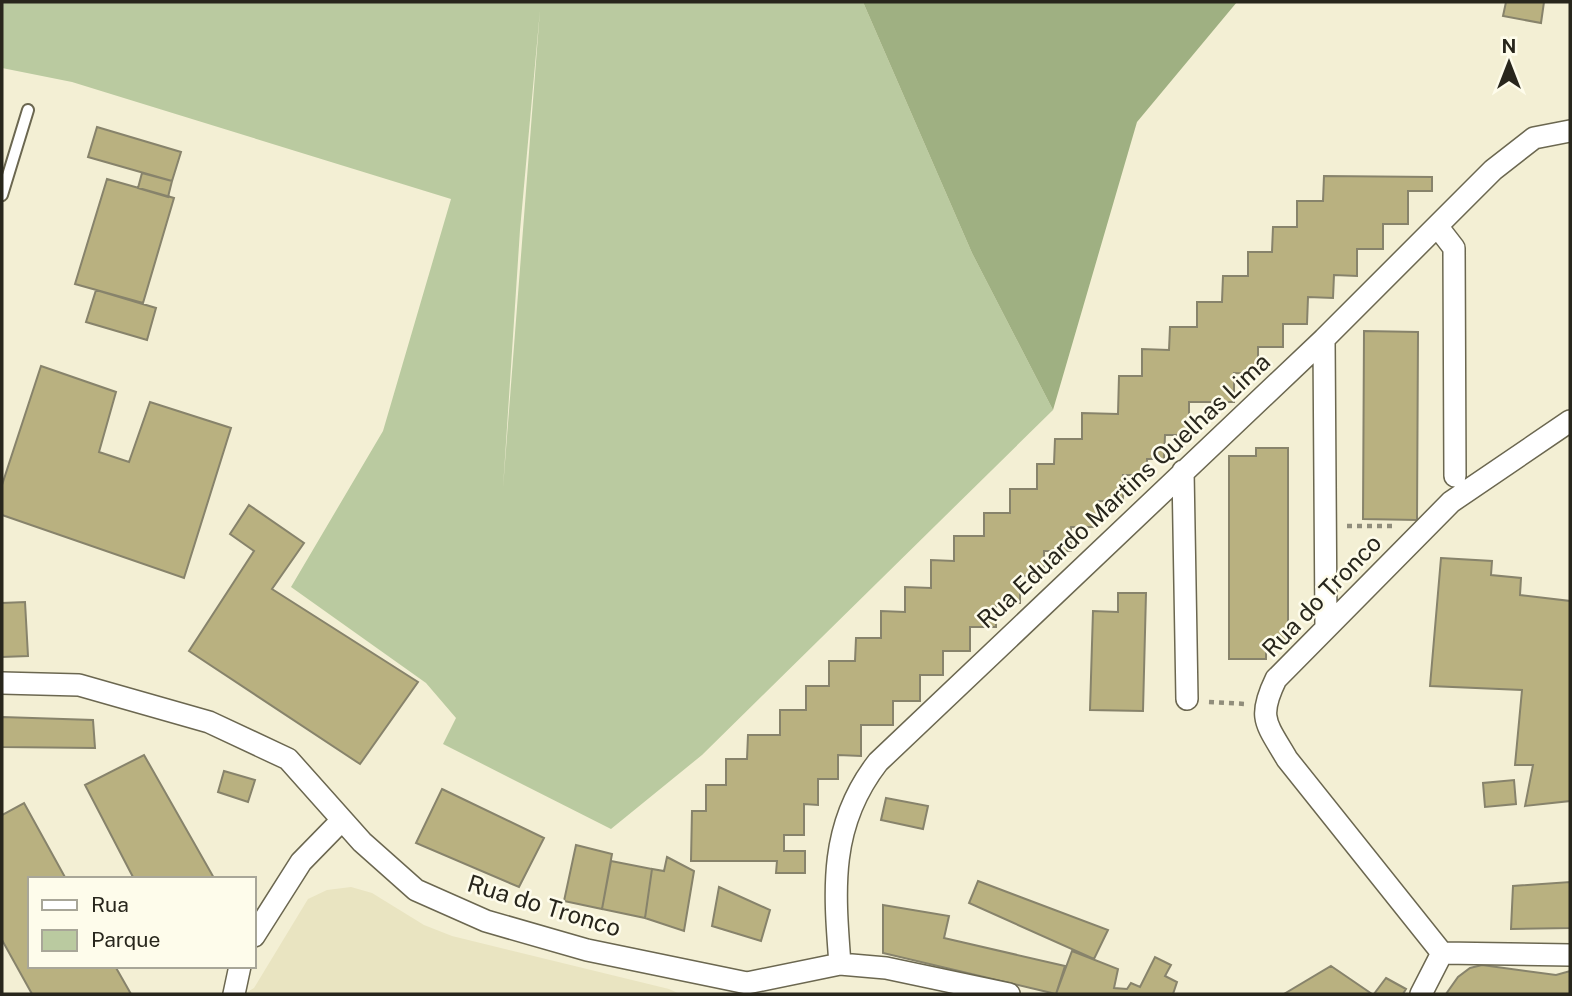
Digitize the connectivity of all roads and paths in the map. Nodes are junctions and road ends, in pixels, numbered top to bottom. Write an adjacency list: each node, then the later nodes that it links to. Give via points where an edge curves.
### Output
1 (28, 110): 3 (lane)
2 (1570, 131): 4 (street, Rua Eduardo Martins Quelhas Lima, via 1534,138 1493,170)
3 (2, 195)
4 (1437, 226): 5 (street, Rua Eduardo Martins Quelhas Lima); 8 (street, via 1454,248)
5 (1324, 339): 7 (street, Rua Eduardo Martins Quelhas Lima); 9 (street)
6 (1570, 421): 10 (street, Rua do Tronco, via 1451,502)
7 (1183, 471): 13 (street); 19 (street, Rua Eduardo Martins Quelhas Lima, via 878,762 858,787 838,856)
8 (1455, 476)
9 (1325, 526): 10 (path); 11 (street)
10 (1427, 526): 11 (street, Rua do Tronco)
11 (1326, 626): 14 (street, Rua do Tronco, via 1276,679)
12 (2, 683): 15 (street, Rua do Tronco, via 79,685 209,722 288,759)
13 (1187, 699): 14 (path)
14 (1264, 704): 17 (street, via 1266,724 1287,759)
15 (342, 820): 16 (street, via 301,862); 21 (street, Rua do Tronco, via 416,890 486,921)
16 (256, 933)
17 (1442, 953): 18 (street); 24 (street)
18 (1570, 955)
19 (840, 964): 21 (street, Rua do Tronco); 23 (street, Rua do Tronco, via 886,968)
20 (240, 968): 22 (street)
21 (748, 989)
22 (234, 994)
23 (1009, 994)
24 (1421, 994)

